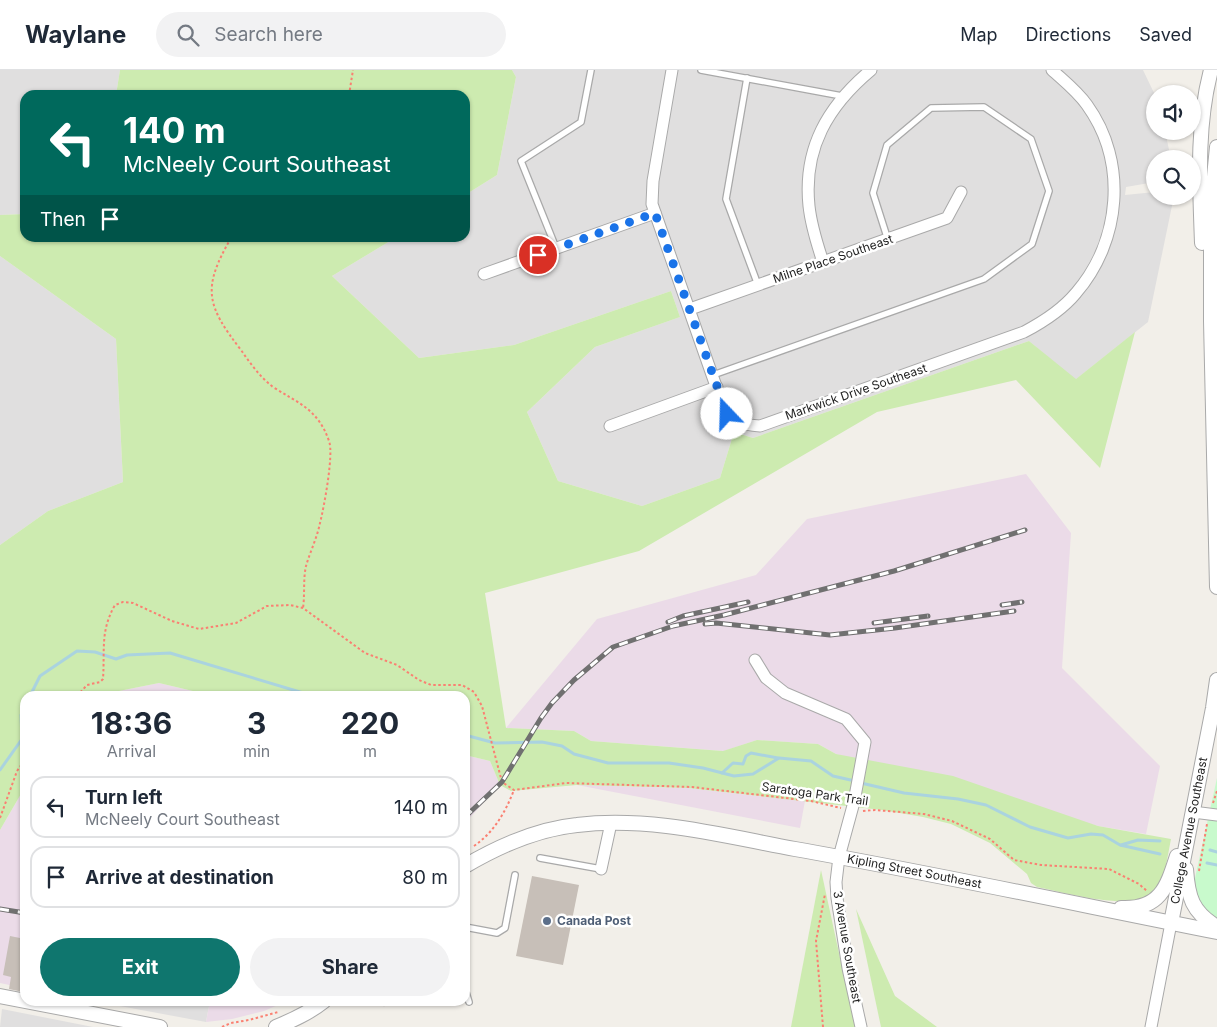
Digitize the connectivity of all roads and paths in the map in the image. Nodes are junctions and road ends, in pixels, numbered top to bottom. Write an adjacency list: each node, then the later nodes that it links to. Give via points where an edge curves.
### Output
1 (353, 70): 9 (path)
2 (591, 70): 16 (lane, via 581,122 521,161)
3 (672, 70): 13 (street, Markwick Drive Southeast, via 652,189)
4 (701, 70): 8 (lane)
5 (871, 70): 10 (street)
6 (1052, 70): 23 (street, Markwick Drive Southeast, via 1079,95 1094,116 1108,148 1114,191 1113,216 1103,249 1085,283 1065,304 1024,332 760,426 732,419)
7 (1210, 70): 21 (street, via 1201,121 1200,171 1204,284)
8 (747, 78): 10 (lane); 19 (lane, via 726,199)
9 (350, 90)
10 (842, 96): 17 (street, via 821,131 809,176 809,207)
11 (1217, 147): 21 (street, via 1212,207)
12 (961, 192): 14 (street, Milne Place Southeast, via 946,218)
13 (655, 213): 16 (street); 20 (street, Markwick Drive Southeast)
14 (888, 240): 17 (street, Milne Place Southeast); 22 (lane, via 873,193 887,145 931,108 984,107 1031,139 1049,191 1032,244 984,279)
15 (229, 242): 26 (path, via 212,279 217,318 256,369 273,386 303,404 330,442 320,523 306,568)
16 (556, 248): 18 (street)
17 (823, 262): 19 (street, Milne Place Southeast)
18 (484, 274)
19 (758, 285): 20 (street, Milne Place Southeast)
20 (690, 309): 22 (street, Markwick Drive Southeast)
21 (1211, 321): 25 (street)
22 (713, 375): 23 (street, Markwick Drive Southeast)
23 (717, 387): 24 (street)
24 (610, 426)
25 (1217, 587)
26 (303, 608): 29 (path, via 267,606 236,623 199,629 123,602 115,605 107,620 103,679); 31 (path, via 360,650 398,665 424,683 462,685 474,692 482,706 502,782)
27 (755, 660): 32 (street, 3 Avenue Southeast, via 766,678 785,693 846,719 865,742)
28 (1217, 680): 34 (street, College Avenue Southeast)
29 (81, 691)
30 (20, 767): 35 (path)
31 (514, 790): 32 (path, Saratoga Park Trail, via 566,783 692,787); 37 (path, via 491,832)
32 (853, 806): 39 (street, 3 Avenue Southeast); 45 (path, Saratoga Park Trail, via 924,814 952,822 990,839 1014,860 1040,865 1109,869 1139,884)
33 (1217, 815): 34 (street)
34 (1192, 817): 38 (street, College Avenue Southeast); 45 (street, via 1164,890)
35 (0, 818)
36 (611, 823): 39 (street, Kipling Street Southeast, via 668,826); 41 (street, Kipling Street Southeast, via 576,825 542,832 513,841); 42 (street)
37 (470, 848)
38 (1185, 853): 47 (street, College Avenue Southeast); 48 (street, via 1192,903 1199,914)
39 (839, 857): 46 (street, Kipling Street Southeast); 60 (street, 3 Avenue Southeast, via 837,898)
40 (540, 858): 42 (lane)
41 (470, 863)
42 (602, 869)
43 (515, 875): 49 (lane, via 505,928 497,933)
44 (826, 890): 59 (path, via 816,941)
45 (1156, 899): 46 (street, via 1127,909)
46 (1098, 908): 47 (street, Kipling Street Southeast)
47 (1172, 922): 50 (street, Kipling Street Southeast); 61 (street)
48 (1217, 927)
49 (470, 928)
50 (1217, 932)
51 (0, 996): 52 (street)
52 (20, 999)
53 (64, 1006): 56 (street)
54 (318, 1006): 58 (street)
55 (285, 1010): 57 (path)
56 (160, 1027)
57 (222, 1027)
58 (276, 1027)
59 (823, 1027)
60 (861, 1027)
61 (1151, 1027)

